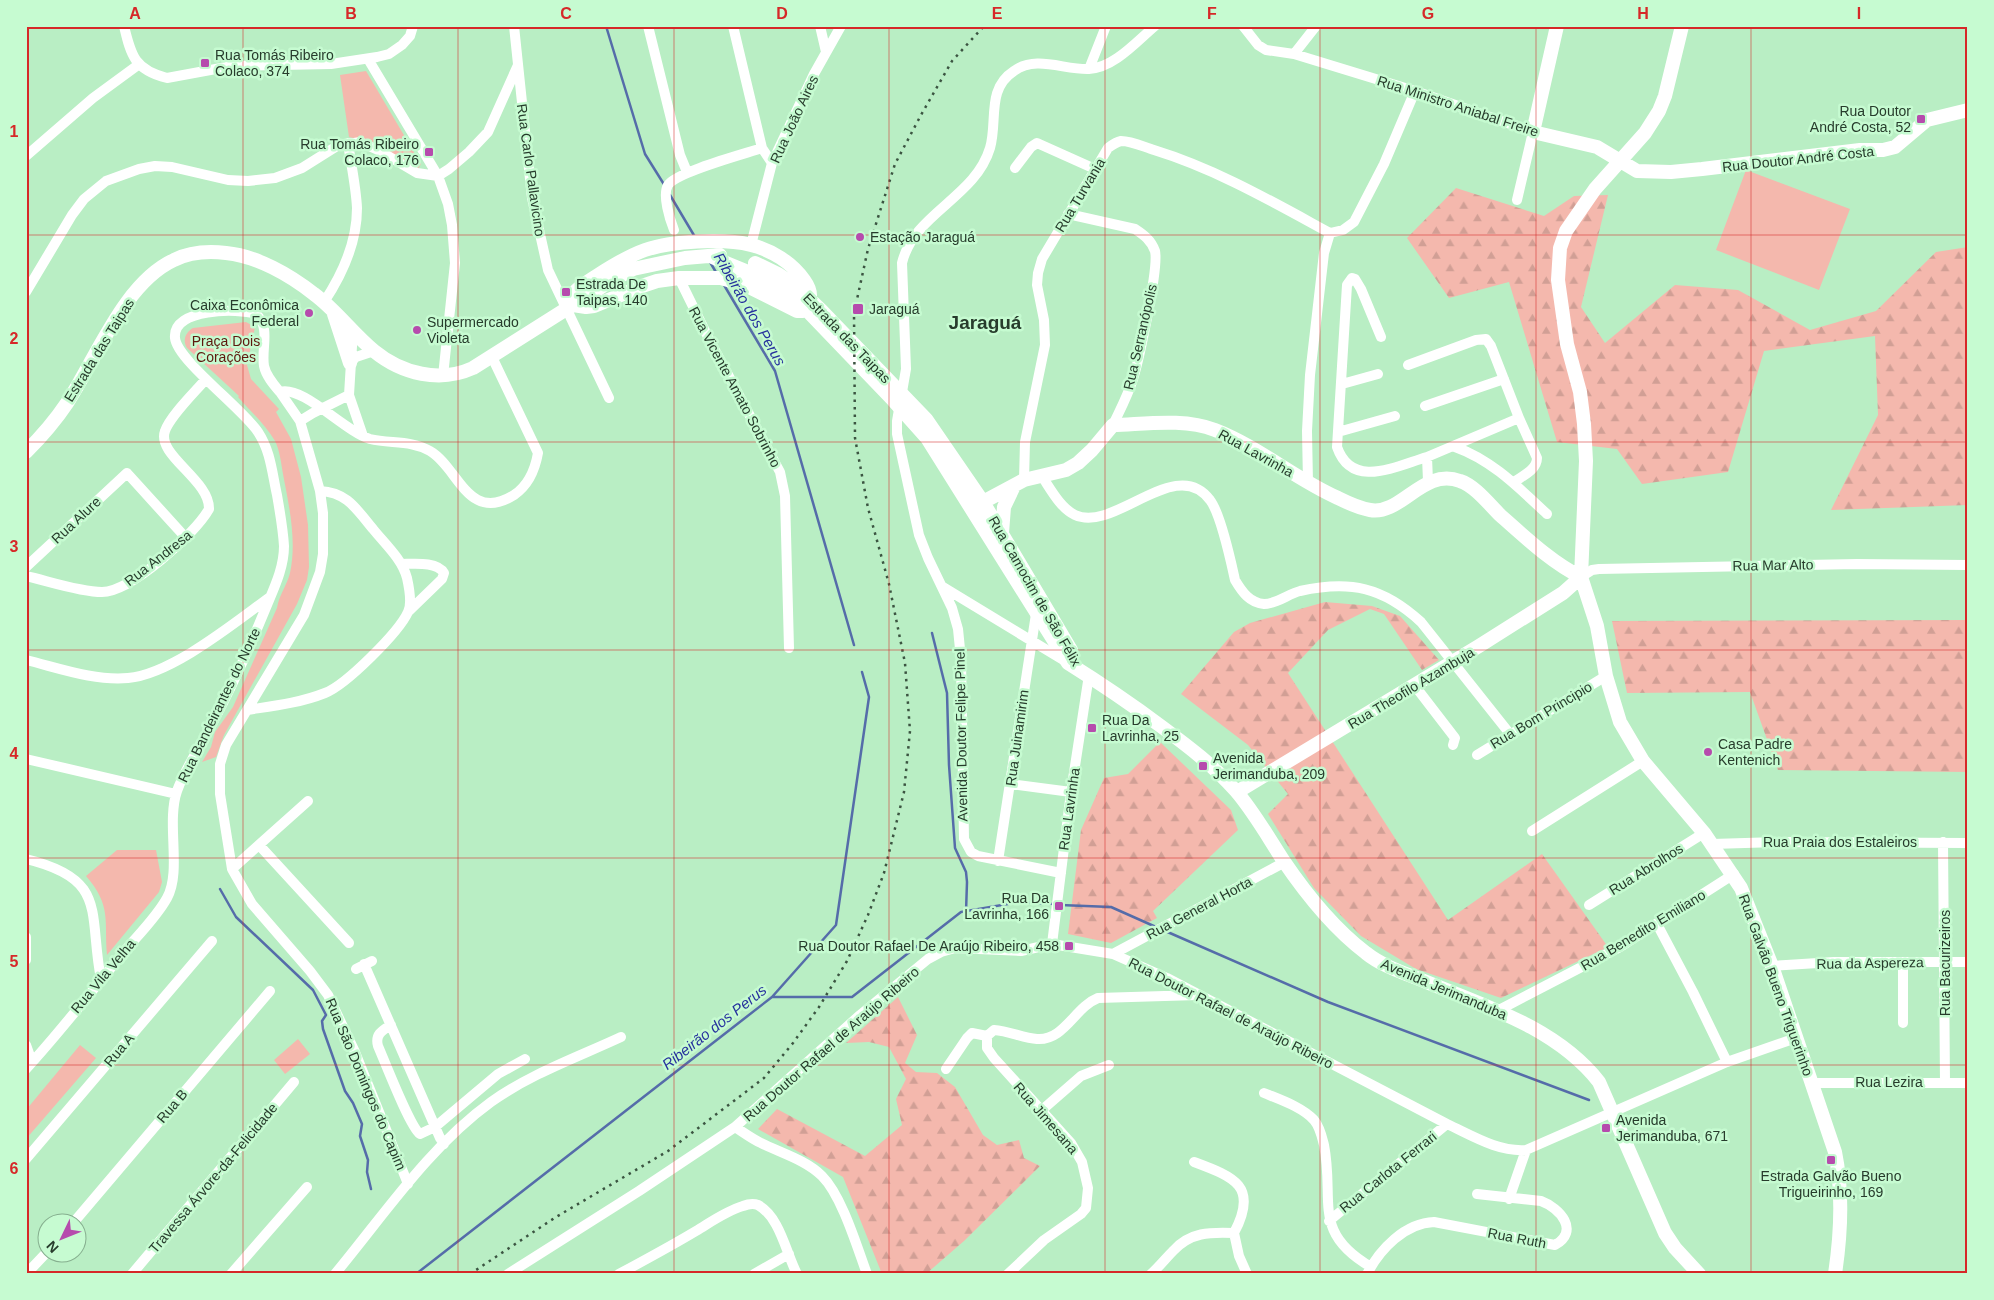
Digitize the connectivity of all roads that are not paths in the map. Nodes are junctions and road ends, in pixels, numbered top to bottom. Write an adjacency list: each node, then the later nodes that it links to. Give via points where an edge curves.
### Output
1 (124, 26): 17 (street)
2 (413, 26): 16 (street, via 407,41 396,50)
3 (514, 26): 18 (street, Rua Carlo Pallavicino)
4 (648, 26): 30 (street)
5 (733, 26): 24 (street)
6 (820, 26): 14 (street)
7 (840, 26): 14 (street, Rua João Aires)
8 (1106, 26): 19 (street)
9 (1155, 26): 19 (street, Avenida Doutor Felipe Pinel, via 1115,58)
10 (1243, 26): 15 (street, via 1266,50)
11 (1316, 26): 15 (street)
12 (1557, 26): 22 (main road)
13 (1682, 26): 26 (main road, Rua Galvão Bueno Triguerinho, via 1659,111)
14 (826, 52): 27 (street, Rua João Aires)
15 (1294, 54): 20 (street, Rua Ministro Aniabal Freire)
16 (368, 59): 17 (street, via 331,64 232,66 170,78 157,76); 31 (street)
17 (138, 65): 25 (street, via 93,98)
18 (518, 65): 31 (street, via 488,132); 40 (street, Rua Carlo Pallavicino, via 536,224 548,270)
19 (1089, 69): 83 (street, Avenida Doutor Felipe Pinel, via 1032,64 1013,71 994,101 990,148 974,178 920,228 905,250 902,284 906,368 896,421 897,434 919,535)
20 (1415, 91): 22 (street, Rua Ministro Aniabal Freire); 35 (street, via 1384,164 1354,222 1343,230)
21 (1968, 110): 26 (main road, Rua Doutor André Costa, via 1927,120 1895,147 1883,150 1671,172 1636,171)
22 (1533, 132): 26 (main road, Rua Ministro Aniabal Freire, via 1597,147); 32 (street)
23 (348, 143): 31 (street, via 360,142 417,173); 38 (street, via 302,168 275,178 228,180 154,166 106,181 84,199 72,215); 39 (street, via 357,208 356,224 346,261)
24 (762, 148): 27 (street); 30 (street)
25 (26, 156)
26 (1620, 160): 82 (main road, Rua Galvão Bueno Triguerinho, via 1566,231 1560,248 1558,280 1567,344 1580,392 1584,424 1586,461)
27 (772, 162): 36 (street, Rua João Aires)
28 (1015, 168): 29 (street, via 1037,143)
29 (1095, 169): 33 (street, Rua Turvania); 35 (street, Rua Turvania, via 1108,148 1120,141 1130,142 1228,179)
30 (687, 172): 34 (street, via 667,186 669,218)
31 (438, 176): 49 (street, via 448,204 455,264)
32 (1516, 200)
33 (1068, 214): 61 (street, Rua Serranópolis, via 1135,229 1152,243 1155,253 1156,265 1134,377); 71 (street, Rua Turvania, via 1042,259 1038,273 1045,345)
34 (674, 230)
35 (1330, 233): 72 (street, via 1324,253 1310,375 1306,431)
36 (751, 245): 37 (main road, via 780,257 799,273 811,296 803,311 721,278); 40 (main road, via 689,242 646,250 610,267 588,282 570,297)
37 (679, 278): 40 (main road, via 644,285 594,306); 88 (street, Rua Vicente Amato Sobrinho, via 780,472 785,496)
38 (26, 292)
39 (324, 302): 41 (main road, Estrada das Taipas); 65 (main road, Estrada das Taipas, via 292,279 250,259 213,252 174,260 149,278 124,306 68,402)
40 (570, 307): 45 (main road, Estrada das Taipas); 55 (street, Rua Carlo Pallavicino); 67 (main road, Estrada das Taipas, via 633,269 685,258 724,255 778,274 822,311 926,419)
41 (334, 313): 42 (main road, Estrada das Taipas); 46 (main road)
42 (353, 330): 44 (main road, Estrada das Taipas); 46 (street)
43 (1381, 337): 52 (street, via 1361,289 1352,278 1347,285)
44 (374, 352): 46 (street, via 356,357); 49 (main road, Estrada das Taipas, via 409,370)
45 (492, 357): 49 (main road, Estrada das Taipas, via 462,372); 63 (street, via 538,453 528,481 510,497 491,502 476,498 463,489 430,450)
46 (350, 363): 54 (street)
47 (1408, 365): 51 (street, via 1486,339)
48 (1378, 374): 52 (street)
49 (443, 376)
50 (206, 379): 53 (street, via 179,348 175,338 180,325 190,317 209,312 251,312 263,322 264,367); 77 (street, Rua Andresa, via 171,421 164,436 170,452 202,486 209,504 200,523); 84 (street, Rua Bandeirantes do Norte, via 258,432 271,462 284,548 279,575)
51 (1504, 379): 56 (street); 59 (street)
52 (1342, 384): 62 (street)
53 (280, 392): 57 (street, via 293,392); 60 (street, Rua São Domingos do Capim)
54 (349, 395): 57 (street); 63 (street)
55 (609, 398)
56 (1425, 406)
57 (322, 409): 60 (street); 63 (street)
58 (1395, 416): 62 (street)
59 (1520, 418): 64 (street); 70 (street, via 1537,463)
60 (300, 421): 73 (street, Rua São Domingos do Capim)
61 (1113, 425): 68 (main road, Rua Serranópolis, via 1078,463 1066,470); 72 (main road, Rua Lavrinha, via 1184,424 1214,430)
62 (1338, 432): 66 (street, via 1340,457 1347,465 1364,472 1374,473)
63 (363, 436)
64 (1455, 447): 66 (street); 70 (street, via 1476,455)
65 (26, 452)
66 (1427, 458): 69 (street)
67 (951, 465): 74 (main road, Rua Camocim de São Félix); 86 (main road, Rua Camocim de São Félix)
68 (1041, 475): 71 (main road, Rua Serranópolis); 90 (street, via 1068,511 1083,518 1104,516 1174,486 1196,489 1214,507 1236,580 1249,599 1266,604 1299,592 1332,587 1370,589 1405,607)
69 (1428, 481): 72 (main road, Rua Lavrinha, via 1385,508 1372,511); 82 (main road, via 1447,478 1469,485 1511,525 1566,570)
70 (1514, 482): 75 (street)
71 (1019, 483): 74 (main road, Rua Serranópolis); 76 (main road, via 1004,507)
72 (1308, 483)
73 (320, 491): 78 (street, via 332,492 351,503); 95 (street, Rua São Domingos do Capim, via 323,554 314,591 304,616)
74 (982, 502): 76 (main road, Rua Camocim de São Félix)
75 (1547, 514)
76 (1002, 534): 92 (main road, Rua Camocim de São Félix)
77 (186, 538): 80 (street, Rua Alure, via 127,473); 81 (street, Rua Andresa, via 142,574 113,591 94,591)
78 (400, 564): 85 (street, via 408,583); 85 (street, via 430,565 444,573 442,579)
79 (1968, 565): 82 (street, Rua Mar Alto, via 1599,569)
80 (26, 567)
81 (26, 576)
82 (1581, 578): 90 (main road, Rua Theofilo Azambuja); 93 (main road, Rua Galvão Bueno Triguerinho, via 1597,626)
83 (942, 586): 87 (street); 112 (street, Avenida Doutor Felipe Pinel, via 958,629 961,659 964,839 978,856)
84 (270, 596): 89 (street, via 194,650 153,673 104,678); 104 (street, Rua Bandeirantes do Norte, via 235,678)
85 (409, 611): 95 (street, via 380,646 340,685 308,699)
86 (1036, 614): 87 (street, Rua Juinamirim); 91 (main road, Rua Camocim de São Félix)
87 (1032, 641): 91 (street); 101 (street, Rua Juinamirim)
88 (789, 648)
89 (26, 660)
90 (1454, 662): 94 (main road, Rua Theofilo Azambuja); 96 (street)
91 (1068, 663): 92 (main road, Rua Camocim de São Félix)
92 (1085, 672): 102 (street, Rua Lavrinha); 103 (main road, Avenida Jerimanduba, via 1198,753)
93 (1606, 676): 96 (street, Rua Bom Principio); 100 (main road, Rua Galvão Bueno Triguerinho, via 1620,722)
94 (1414, 686): 97 (street, via 1453,736); 103 (main road, Rua Theofilo Azambuja)
95 (247, 710): 114 (street, Rua São Domingos do Capim, via 226,745 220,764 220,794)
96 (1510, 734): 98 (street, Rua Bom Principio)
97 (1453, 745)
98 (1477, 755)
99 (26, 759): 104 (street)
100 (1643, 761): 106 (street); 107 (main road, Rua Galvão Bueno Triguerinho)
101 (1010, 784): 102 (street); 112 (street, Rua Juinamirim)
102 (1071, 792): 115 (street, Rua Lavrinha)
103 (1237, 792): 113 (main road, Avenida Jerimanduba)
104 (176, 794): 117 (street, Rua Bandeirantes do Norte)
105 (308, 802): 110 (street)
106 (1532, 831)
107 (1708, 839): 108 (street, Rua Praia dos Estaleiros); 116 (main road, Rua Galvão Bueno Triguerinho); 118 (street, Rua Abrolhos)
108 (1943, 842): 109 (street, Rua Praia dos Estaleiros); 127 (street, Rua Bacurizeiros)
109 (1968, 843)
110 (259, 845): 114 (street); 122 (street)
111 (26, 859): 131 (street, via 68,874 88,896 94,915)
112 (998, 861): 115 (street, Avenida Doutor Felipe Pinel)
113 (1285, 862): 124 (street, Rua General Horta); 134 (main road, Avenida Jerimanduba, via 1319,908 1367,955)
114 (232, 869): 160 (street, Rua São Domingos do Capim, via 252,904 328,995)
115 (1061, 873): 123 (street, Rua Lavrinha)
116 (1734, 874): 119 (street, Rua Benedito Emiliano); 130 (main road, Rua Galvão Bueno Triguerinho)
117 (172, 879): 131 (street, Rua Vila Velha, via 164,902)
118 (1589, 905)
119 (1657, 924): 134 (street, Rua Benedito Emiliano, via 1598,960); 142 (street)
120 (26, 937): 125 (street)
121 (212, 941): 158 (street, Rua A)
122 (349, 943)
123 (1052, 944): 124 (street, Rua Doutor Rafael de Araújo Ribeiro); 155 (street, Rua Doutor Rafael de Araújo Ribeiro, via 1021,951 955,948 935,956 860,1016)
124 (1113, 954): 133 (street, Rua Doutor Rafael de Araújo Ribeiro)
125 (26, 960)
126 (1903, 962): 127 (street, Rua da Aspereza); 130 (street, Rua da Aspereza); 135 (street)
127 (1944, 962): 128 (street, Rua da Aspereza); 148 (street, Rua Bacurizeiros)
128 (1968, 962)
129 (364, 965): 136 (street)
130 (1772, 966): 139 (main road, Rua Galvão Bueno Triguerinho)
131 (102, 979): 144 (street, Rua Vila Velha)
132 (270, 991): 164 (street, Rua B)
133 (1201, 995): 137 (street, via 1098,998 1049,1037 1038,1039 994,1030); 153 (street, Rua Doutor Rafael de Araújo Ribeiro)
134 (1497, 1011): 152 (main road, Avenida Jerimanduba, via 1574,1054 1599,1082)
135 (1903, 1023)
136 (391, 1025): 154 (street); 154 (street, via 378,1034 378,1046 417,1132 425,1133)
137 (987, 1036): 145 (street, via 972,1033); 151 (street, Rua Jimesana, via 987,1048 994,1058)
138 (621, 1037): 156 (street, via 513,1088 490,1102)
139 (1796, 1038): 142 (street, Rua Doutor Rafael de Araújo Ribeiro); 147 (main road, Rua Galvão Bueno Triguerinho)
140 (26, 1045): 144 (street)
141 (524, 1059): 154 (street, via 462,1100)
142 (1727, 1062): 152 (street, Rua Doutor Rafael de Araújo Ribeiro)
143 (1109, 1065): 151 (street, via 1081,1076)
144 (29, 1066)
145 (946, 1069)
146 (294, 1082): 171 (street, Travessa Árvore-da-Felicidade)
147 (1811, 1083): 148 (street, Rua Lezira); 183 (main road, Rua Galvão Bueno Triguerinho, via 1829,1130 1839,1173)
148 (1945, 1083): 149 (street, Rua Lezira)
149 (1968, 1083)
150 (1264, 1093): 165 (street, via 1300,1109 1317,1123 1327,1158)
151 (1042, 1110): 179 (street, Rua Jimesana, via 1071,1142 1082,1162 1088,1188 1086,1208 1030,1251)
152 (1611, 1111): 157 (street, Rua Doutor Rafael de Araújo Ribeiro); 182 (main road, Avenida Jerimanduba, via 1665,1233)
153 (1447, 1124): 157 (street, Rua Doutor Rafael de Araújo Ribeiro, via 1503,1149); 165 (street, Rua Carlota Ferrari)
154 (435, 1127): 156 (street)
155 (735, 1127): 174 (street, Rua Doutor Rafael de Araújo Ribeiro); 178 (street, via 822,1176 838,1202)
156 (444, 1144): 160 (street)
157 (1526, 1150): 163 (street)
158 (26, 1159)
159 (1194, 1162): 166 (street, via 1225,1173 1237,1182 1243,1193 1244,1207)
160 (408, 1184): 173 (street)
161 (307, 1186): 172 (street)
162 (1477, 1194): 163 (street, Rua Ruth)
163 (1509, 1199): 169 (street, Rua Ruth, via 1550,1204 1566,1225 1563,1241 1555,1245 1542,1244 1426,1222 1411,1226 1399,1236)
164 (82, 1212)
165 (1329, 1221): 169 (street, via 1341,1243)
166 (1234, 1233): 180 (street, via 1198,1234 1185,1240); 181 (street)
167 (789, 1254): 175 (street, via 766,1212 751,1204 724,1215); 176 (street); 177 (street)
168 (38, 1262): 170 (street)
169 (1369, 1270)
170 (26, 1271)
171 (132, 1274)
172 (231, 1274)
173 (335, 1274)
174 (508, 1274)
175 (619, 1274)
176 (754, 1274)
177 (797, 1274)
178 (867, 1274)
179 (1008, 1274)
180 (1151, 1274)
181 (1247, 1274)
182 (1699, 1274)
183 (1835, 1274)

